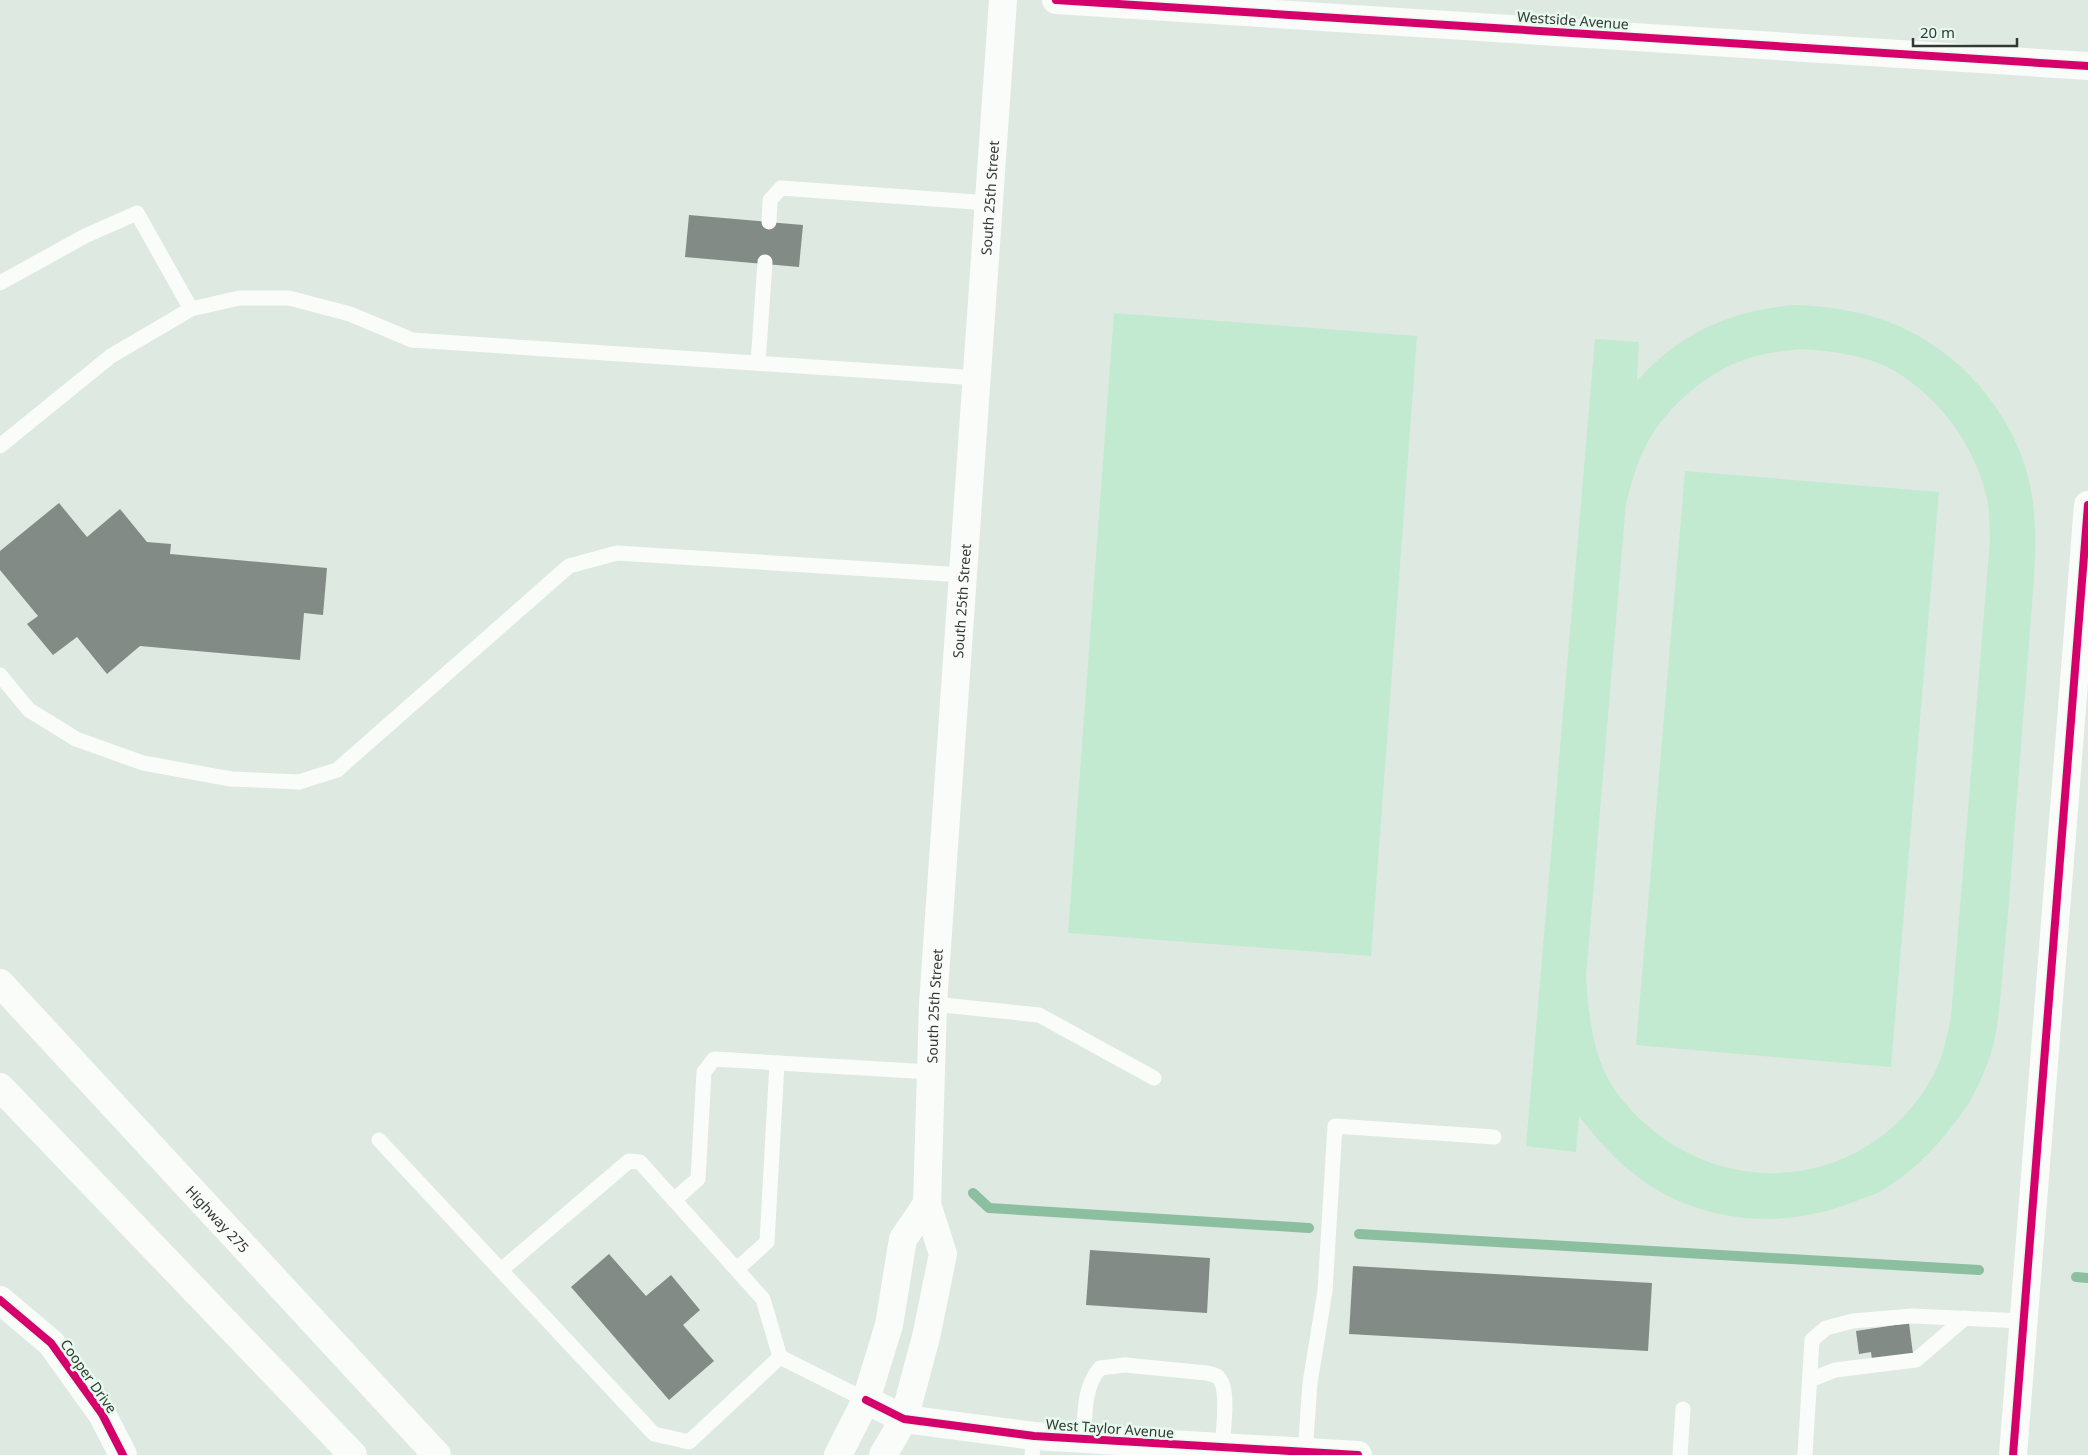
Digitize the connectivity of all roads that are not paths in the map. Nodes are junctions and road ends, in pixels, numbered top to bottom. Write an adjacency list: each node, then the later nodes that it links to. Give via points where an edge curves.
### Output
1 (1003, 0): 4 (main road, South 25th Street)
2 (1056, 0): 3 (main road, Westside Avenue)
3 (2088, 66)
4 (989, 203): 5 (lane, via 781,188 770,200); 10 (main road, South 25th Street)
5 (769, 222)
6 (766, 262): 9 (lane)
7 (0, 283): 8 (lane, via 85,236 137,213)
8 (190, 309): 9 (lane, via 239,298 289,298 350,314 412,340); 11 (lane, via 111,356)
9 (758, 363): 10 (lane)
10 (978, 378): 14 (main road, South 25th Street)
11 (0, 446)
12 (2088, 505): 13 (main road)
13 (2087, 541): 30 (main road)
14 (963, 575): 15 (lane, via 617,553 569,566 337,770 299,782 230,779 143,763 76,738 37,715); 17 (main road, South 25th Street)
15 (0, 675)
16 (0, 983): 42 (main road, Highway 275)
17 (933, 1004): 19 (main road, South 25th Street); 20 (lane, via 1039,1015)
18 (777, 1063): 19 (lane); 24 (lane, via 714,1059 709,1065 704,1072 698,1179); 26 (lane, via 767,1242)
19 (930, 1072): 25 (main road, South 25th Street)
20 (1154, 1078)
21 (0, 1087): 41 (main road)
22 (1494, 1137): 39 (lane, via 1335,1126 1325,1291 1310,1383)
23 (379, 1140): 27 (lane)
24 (674, 1200): 26 (lane); 27 (lane, via 640,1162 629,1161)
25 (927, 1204): 33 (main road, via 903,1239 890,1325); 35 (main road, South 25th Street, via 943,1254 926,1337)
26 (737, 1269): 31 (lane, via 763,1299)
27 (501, 1270): 31 (lane, via 654,1434 689,1442)
28 (0, 1300): 40 (main road, Cooper Drive, via 51,1343 102,1414)
29 (1965, 1318): 30 (lane); 32 (lane, via 1916,1360 1835,1370); 32 (lane, via 1912,1316 1852,1321 1826,1328 1812,1340)
30 (2023, 1321): 49 (main road)
31 (780, 1357): 33 (lane)
32 (1810, 1380): 48 (lane)
33 (866, 1400): 35 (main road, West Taylor Avenue); 43 (main road)
34 (1683, 1409): 47 (lane)
35 (904, 1419): 37 (main road, West Taylor Avenue); 44 (main road, South 25th Street)
36 (1084, 1439): 37 (main road, West Taylor Avenue); 38 (main road, West Taylor Avenue); 38 (lane, via 1086,1400 1094,1375 1100,1368 1125,1365 1217,1376 1223,1384 1225,1402)
37 (1033, 1445)
38 (1222, 1447): 39 (main road, West Taylor Avenue)
39 (1305, 1452): 45 (main road, West Taylor Avenue)
40 (123, 1455)
41 (353, 1455)
42 (436, 1455)
43 (838, 1455)
44 (882, 1455)
45 (1348, 1455): 46 (main road, West Taylor Avenue)
46 (1358, 1455)
47 (1680, 1455)
48 (1805, 1455)
49 (2013, 1455)

